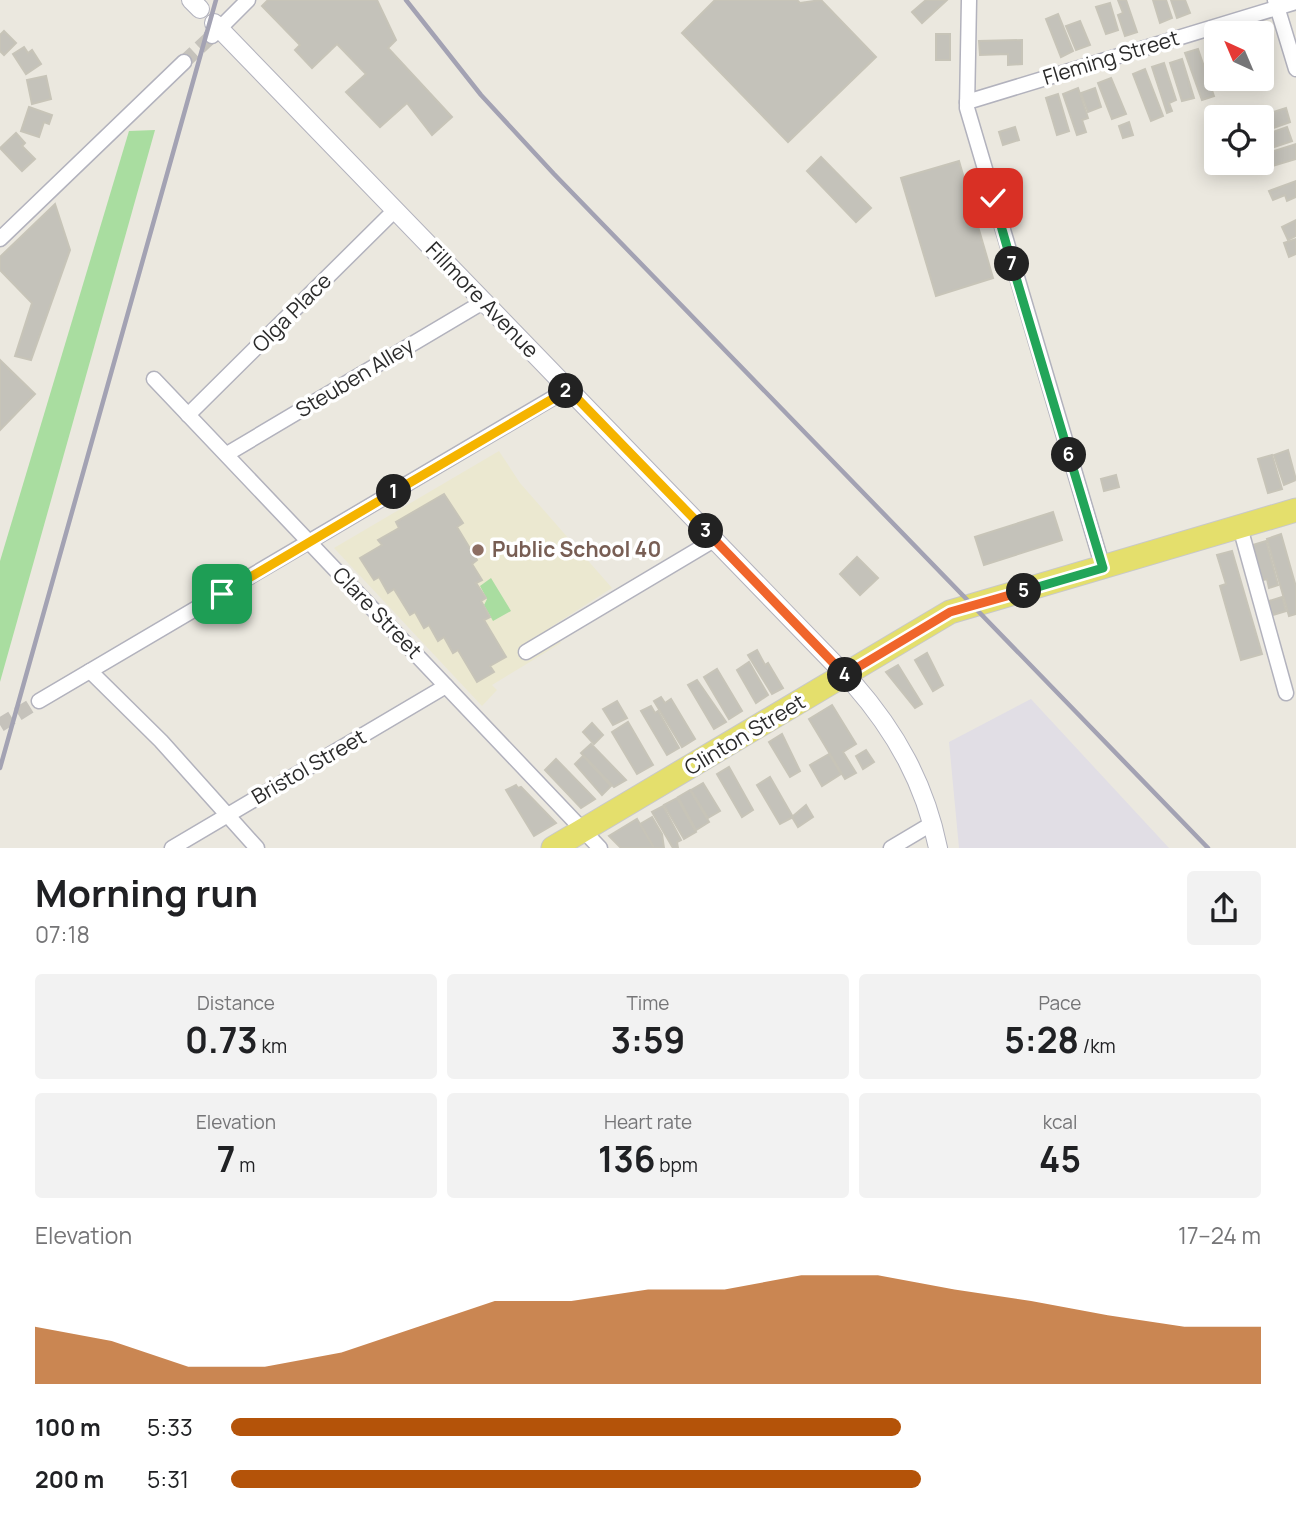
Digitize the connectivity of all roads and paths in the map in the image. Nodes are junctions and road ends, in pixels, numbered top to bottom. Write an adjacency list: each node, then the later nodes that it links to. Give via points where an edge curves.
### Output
1 (248, 0): 5 (street)
2 (969, 0): 8 (street)
3 (1296, 2): 4 (street, Fleming Street)
4 (1277, 4): 7 (street); 8 (street, Fleming Street)
5 (215, 29): 9 (street, Fillmore Avenue)
6 (184, 62): 10 (street)
7 (1296, 69)
8 (967, 102): 20 (street)
9 (395, 210): 11 (street, Fillmore Avenue); 14 (street, Olga Place)
10 (0, 239)
11 (483, 302): 13 (street, Fillmore Avenue); 15 (street, Steuben Alley)
12 (154, 379): 14 (street, Clare Street)
13 (568, 389): 18 (street, Fillmore Avenue); 19 (street)
14 (188, 415): 15 (street, Clare Street)
15 (227, 454): 19 (street, Clare Street)
16 (1296, 510): 17 (main road, Clinton Street)
17 (1240, 527): 20 (main road, Clinton Street); 25 (street)
18 (715, 540): 21 (street); 23 (street, Fillmore Avenue)
19 (309, 542): 22 (street); 24 (street, Clare Street)
20 (1103, 568): 23 (main road, Clinton Street, via 950,612)
21 (526, 652)
22 (90, 671): 26 (street); 27 (street)
23 (845, 676): 28 (street, Fillmore Avenue, via 893,734); 29 (main road, Clinton Street)
24 (446, 686): 27 (street, Bristol Street); 29 (street, Clare Street)
25 (1286, 693)
26 (39, 701)
27 (227, 815): 30 (street, Bristol Street); 31 (street)
28 (933, 823): 34 (street); 35 (street, Fillmore Avenue)
29 (583, 830): 32 (main road, Clinton Street); 33 (street, Clare Street)
30 (172, 848)
31 (257, 848)
32 (553, 848)
33 (600, 848)
34 (891, 848)
35 (938, 848)

